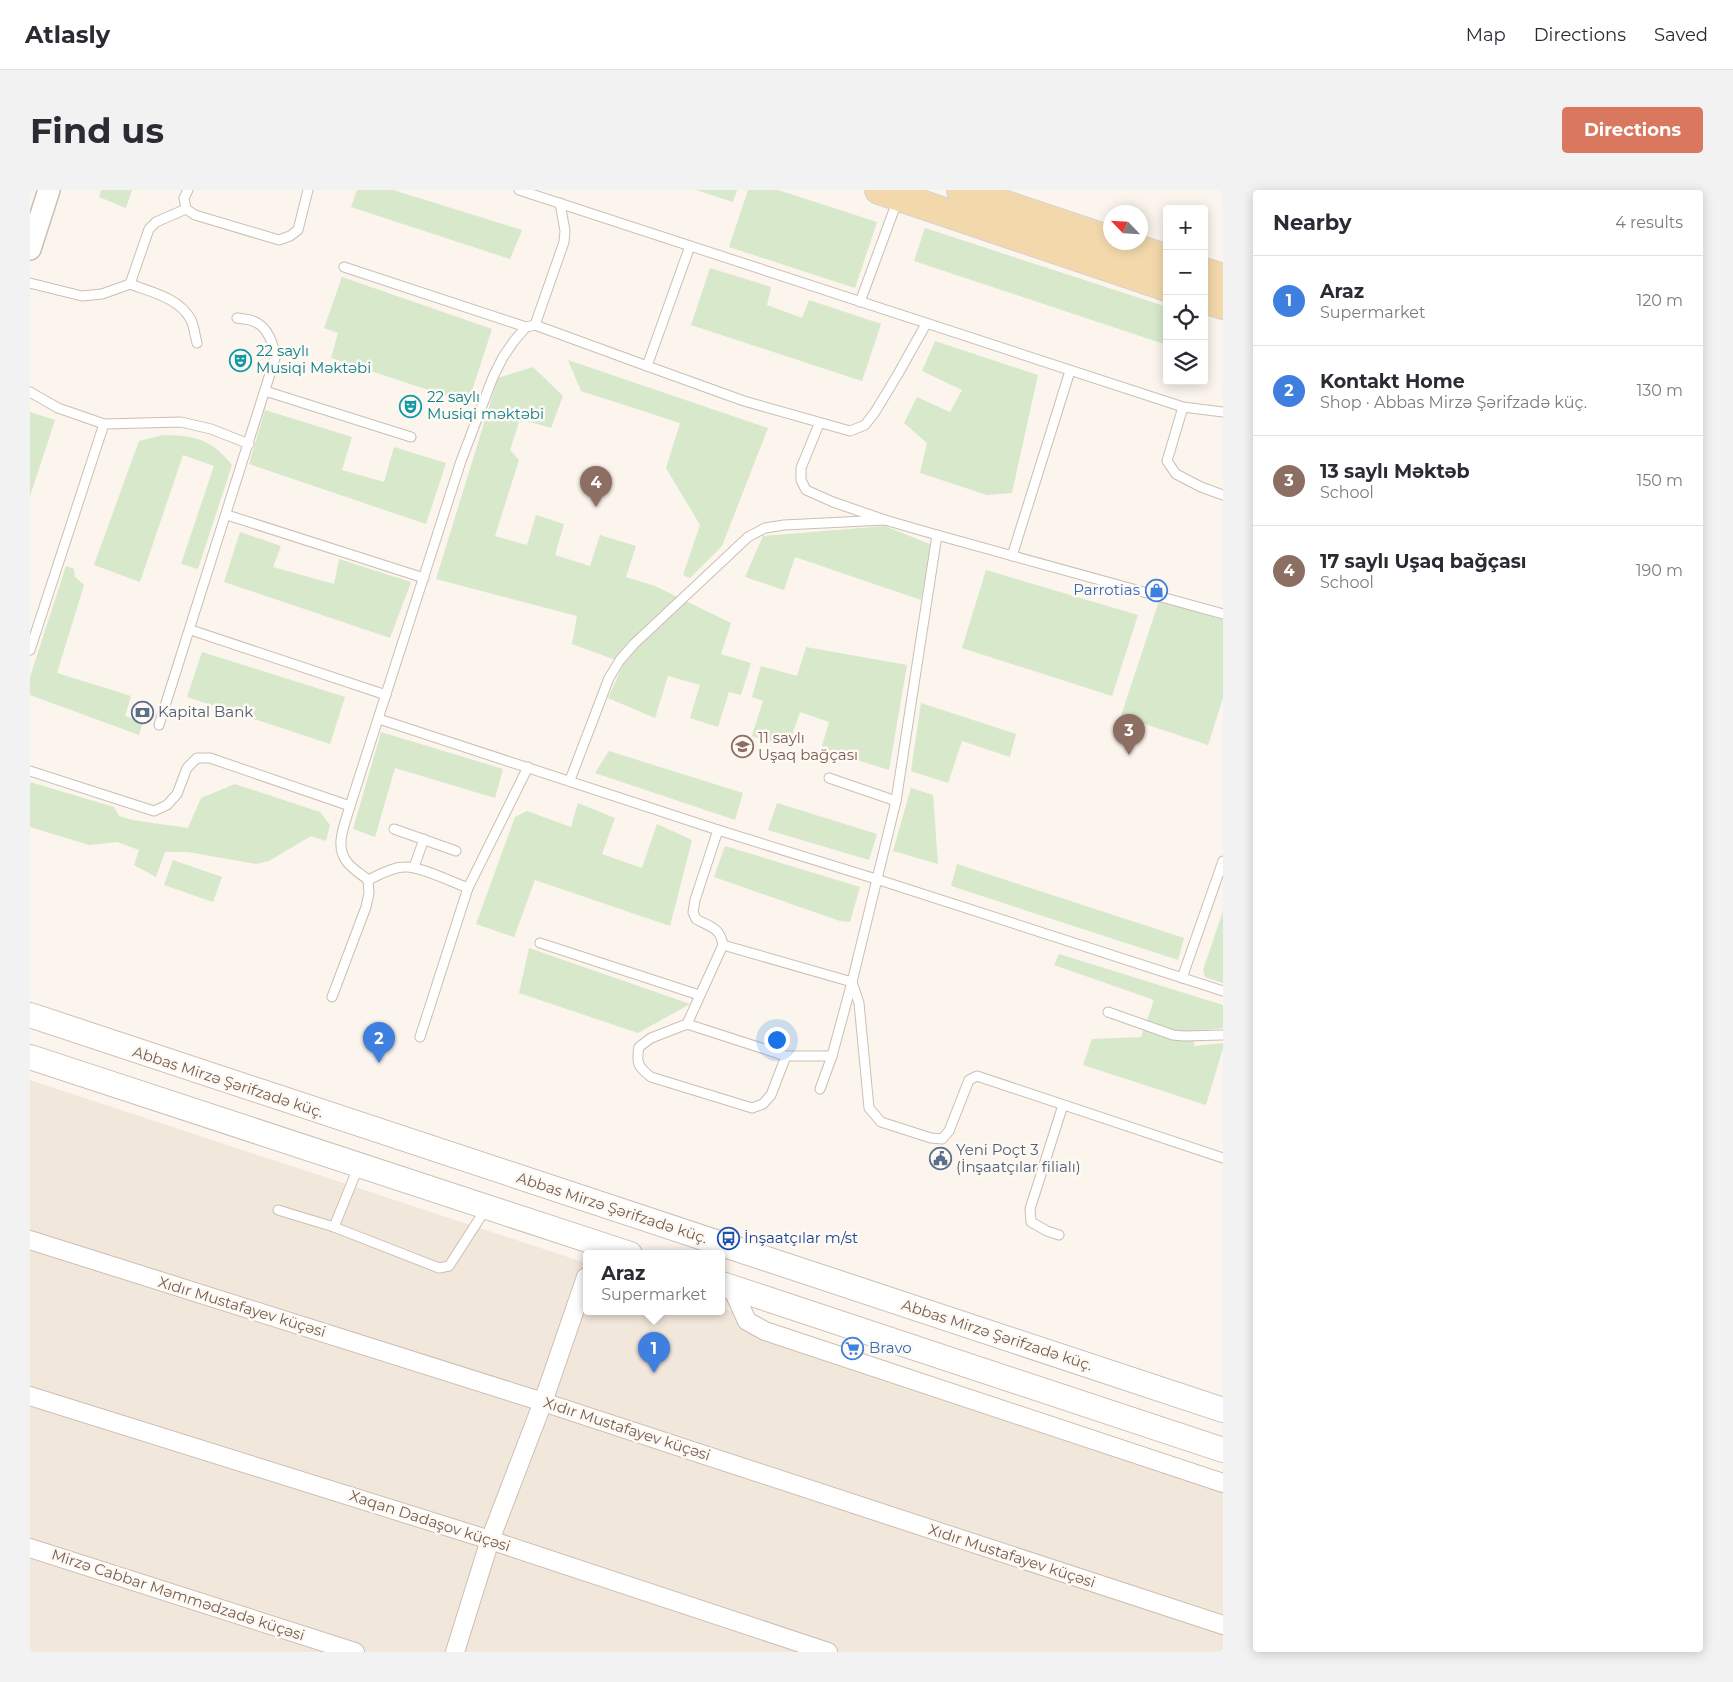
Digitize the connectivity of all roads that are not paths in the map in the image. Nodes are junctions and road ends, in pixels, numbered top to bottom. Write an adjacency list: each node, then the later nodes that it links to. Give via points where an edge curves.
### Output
1 (49, 190): 11 (street)
2 (188, 190): 8 (lane, via 184,198)
3 (308, 190): 8 (lane, via 298,230 279,240 195,215)
4 (519, 190): 7 (lane)
5 (961, 190): 9 (main road)
6 (889, 193): 19 (main road); 21 (lane)
7 (560, 203): 10 (lane); 25 (lane, via 564,242)
8 (186, 209): 18 (lane, via 156,222 149,230)
9 (1103, 238)
10 (690, 246): 21 (lane); 28 (lane)
11 (30, 249)
12 (1141, 250): 13 (main road)
13 (1163, 258)
14 (344, 267): 26 (lane)
15 (1208, 273): 16 (main road)
16 (1223, 278)
17 (30, 283): 18 (lane, via 82,296 102,294)
18 (130, 284): 27 (lane, via 167,298 183,308 191,321)
19 (1163, 285)
20 (1208, 300): 22 (main road)
21 (860, 302): 24 (lane)
22 (1223, 305)
23 (237, 318): 30 (lane, via 256,322 273,344 275,358)
24 (926, 324): 29 (lane); 35 (lane, via 865,425 850,432)
25 (535, 325): 26 (lane); 28 (lane)
26 (526, 327): 43 (lane, via 492,377)
27 (196, 343)
28 (647, 366): 35 (lane)
29 (1070, 370): 32 (lane); 42 (lane)
30 (265, 391): 36 (lane); 37 (lane)
31 (30, 392): 34 (lane, via 58,408)
32 (1183, 407): 33 (lane); 38 (lane, via 1167,461 1176,474)
33 (1223, 412)
34 (104, 424): 37 (lane, via 181,422 211,429); 46 (lane)
35 (819, 424): 40 (lane, via 801,468 801,480 806,490)
36 (411, 437)
37 (249, 444): 39 (lane)
38 (1223, 495)
39 (226, 515): 43 (lane); 45 (lane)
40 (885, 520): 41 (lane); 53 (lane, via 784,525 765,528 748,537 620,660 609,678)
41 (938, 535): 42 (lane); 54 (lane)
42 (1012, 556): 44 (lane)
43 (424, 578): 47 (lane)
44 (1223, 614)
45 (191, 630): 47 (lane); 49 (lane)
46 (30, 650)
47 (386, 695): 48 (lane)
48 (378, 718): 50 (lane); 55 (lane)
49 (159, 725)
50 (528, 767): 53 (lane); 64 (lane)
51 (30, 771): 55 (lane, via 154,811 177,794 187,768 197,758 210,758)
52 (829, 778): 54 (lane)
53 (570, 780): 57 (lane)
54 (896, 801): 62 (lane)
55 (350, 806): 63 (lane, via 340,842 342,854 347,864)
56 (394, 829): 58 (lane)
57 (718, 830): 62 (lane); 66 (lane, via 693,912 696,919 721,934)
58 (424, 839): 59 (lane); 61 (lane)
59 (456, 851)
60 (1223, 861): 67 (lane)
61 (414, 867): 63 (lane, via 392,869); 64 (lane)
62 (876, 879): 67 (lane); 68 (lane)
63 (368, 880): 71 (lane, via 366,907)
64 (468, 888): 76 (lane)
65 (540, 943): 70 (lane)
66 (723, 945): 68 (lane); 70 (lane)
67 (1182, 978): 69 (lane)
68 (852, 982): 78 (lane); 82 (lane, via 859,1003 869,1108 881,1122 942,1140 949,1131 969,1080 977,1076)
69 (1223, 991)
70 (699, 995): 74 (lane)
71 (332, 997)
72 (1108, 1012): 75 (lane, via 1173,1035)
73 (30, 1015): 81 (main road, Abbas Mirzə Şərifzadə küç.)
74 (687, 1024): 77 (lane); 77 (lane, via 651,1038 639,1047 640,1069 650,1077 752,1108 763,1104 771,1095)
75 (1223, 1035)
76 (420, 1037)
77 (786, 1056): 78 (lane)
78 (832, 1056): 80 (lane)
79 (30, 1057): 83 (main road)
80 (820, 1089)
81 (283, 1100): 83 (main road); 96 (main road, Abbas Mirzə Şərifzadə küç.)
82 (1063, 1105): 84 (lane); 89 (lane, via 1030,1209 1031,1222)
83 (271, 1136): 85 (main road)
84 (1223, 1158)
85 (359, 1165): 86 (main road); 88 (lane)
86 (487, 1207): 88 (lane, via 449,1266 440,1268); 91 (main road)
87 (278, 1210): 88 (lane)
88 (334, 1227)
89 (1059, 1235)
90 (30, 1240): 95 (street, Xıdır Mustafayev küçəsi)
91 (596, 1249)
92 (727, 1286): 97 (main road); 98 (street, via 747,1321 765,1331)
93 (583, 1287): 95 (street)
94 (30, 1396): 99 (street, Xaqan Dadaşov küçəsi)
95 (544, 1402): 99 (street); 101 (street, Xıdır Mustafayev küçəsi)
96 (1223, 1410)
97 (1223, 1450)
98 (1223, 1482)
99 (490, 1540): 103 (street); 104 (street, Xaqan Dadaşov küçəsi)
100 (30, 1548): 102 (street, Mirzə Cabbar Məmmədzadə küçəsi)
101 (1223, 1625)
102 (355, 1652)
103 (455, 1652)
104 (828, 1652)

